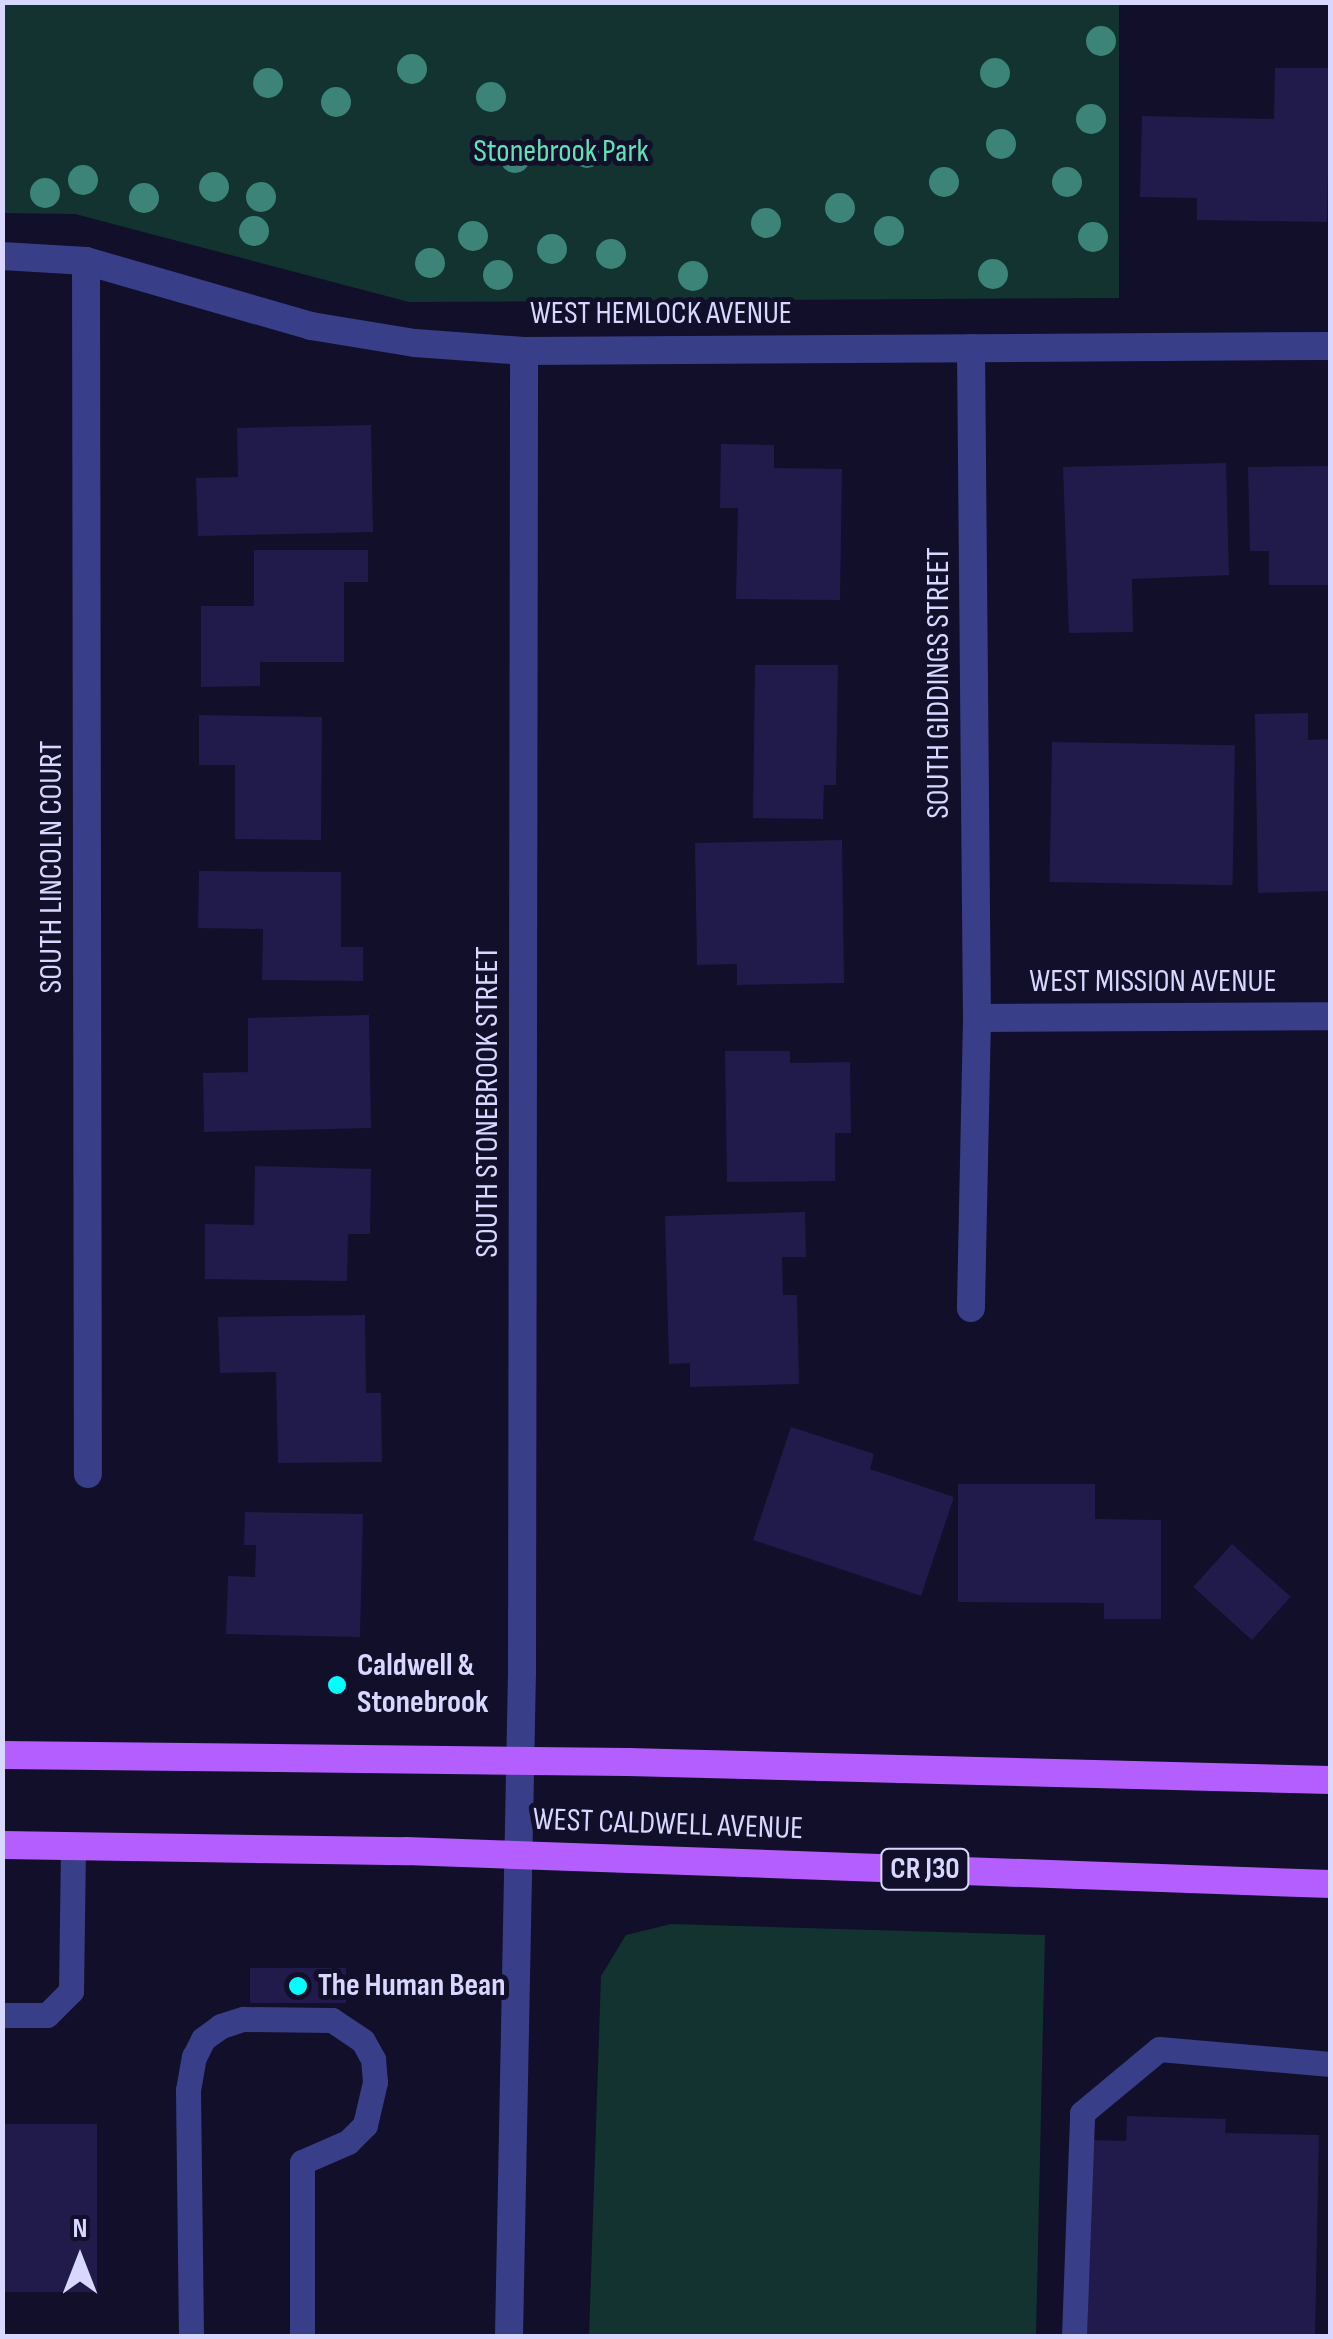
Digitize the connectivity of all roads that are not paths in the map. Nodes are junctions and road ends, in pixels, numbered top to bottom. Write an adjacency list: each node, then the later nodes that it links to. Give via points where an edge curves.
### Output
1 (2, 256): 2 (street, WEST HEMLOCK AVENUE)
2 (86, 261): 5 (street, WEST HEMLOCK AVENUE, via 310,326 415,343); 9 (street, SOUTH LINCOLN COURT)
3 (1330, 346): 4 (street, WEST HEMLOCK AVENUE)
4 (972, 348): 5 (street, WEST HEMLOCK AVENUE); 7 (street, SOUTH GIDDINGS STREET)
5 (524, 350): 11 (street, SOUTH STONEBROOK STREET)
6 (1330, 1016): 7 (street, WEST MISSION AVENUE)
7 (977, 1018): 8 (street, SOUTH GIDDINGS STREET)
8 (972, 1308)
9 (88, 1474)
10 (2, 1755): 11 (main road, WEST CALDWELL AVENUE)
11 (520, 1762): 12 (main road, WEST CALDWELL AVENUE); 15 (street, SOUTH STONEBROOK STREET)
12 (1330, 1780)
13 (2, 1845): 14 (main road, WEST CALDWELL AVENUE / CR J30)
14 (73, 1847): 15 (main road, WEST CALDWELL AVENUE / CR J30); 17 (lane, via 70,1991 47,2015)
15 (519, 1854): 16 (main road, WEST CALDWELL AVENUE / CR J30); 21 (street, SOUTH STONEBROOK STREET)
16 (1330, 1884)
17 (2, 2015)
18 (1330, 2064): 22 (lane, via 1160,2050 1082,2113)
19 (191, 2336): 20 (lane, via 188,2090 194,2057 203,2039 243,2019 332,2020 363,2041 376,2082 365,2124 348,2142 302,2162)
20 (302, 2336)
21 (509, 2336)
22 (1074, 2336)

